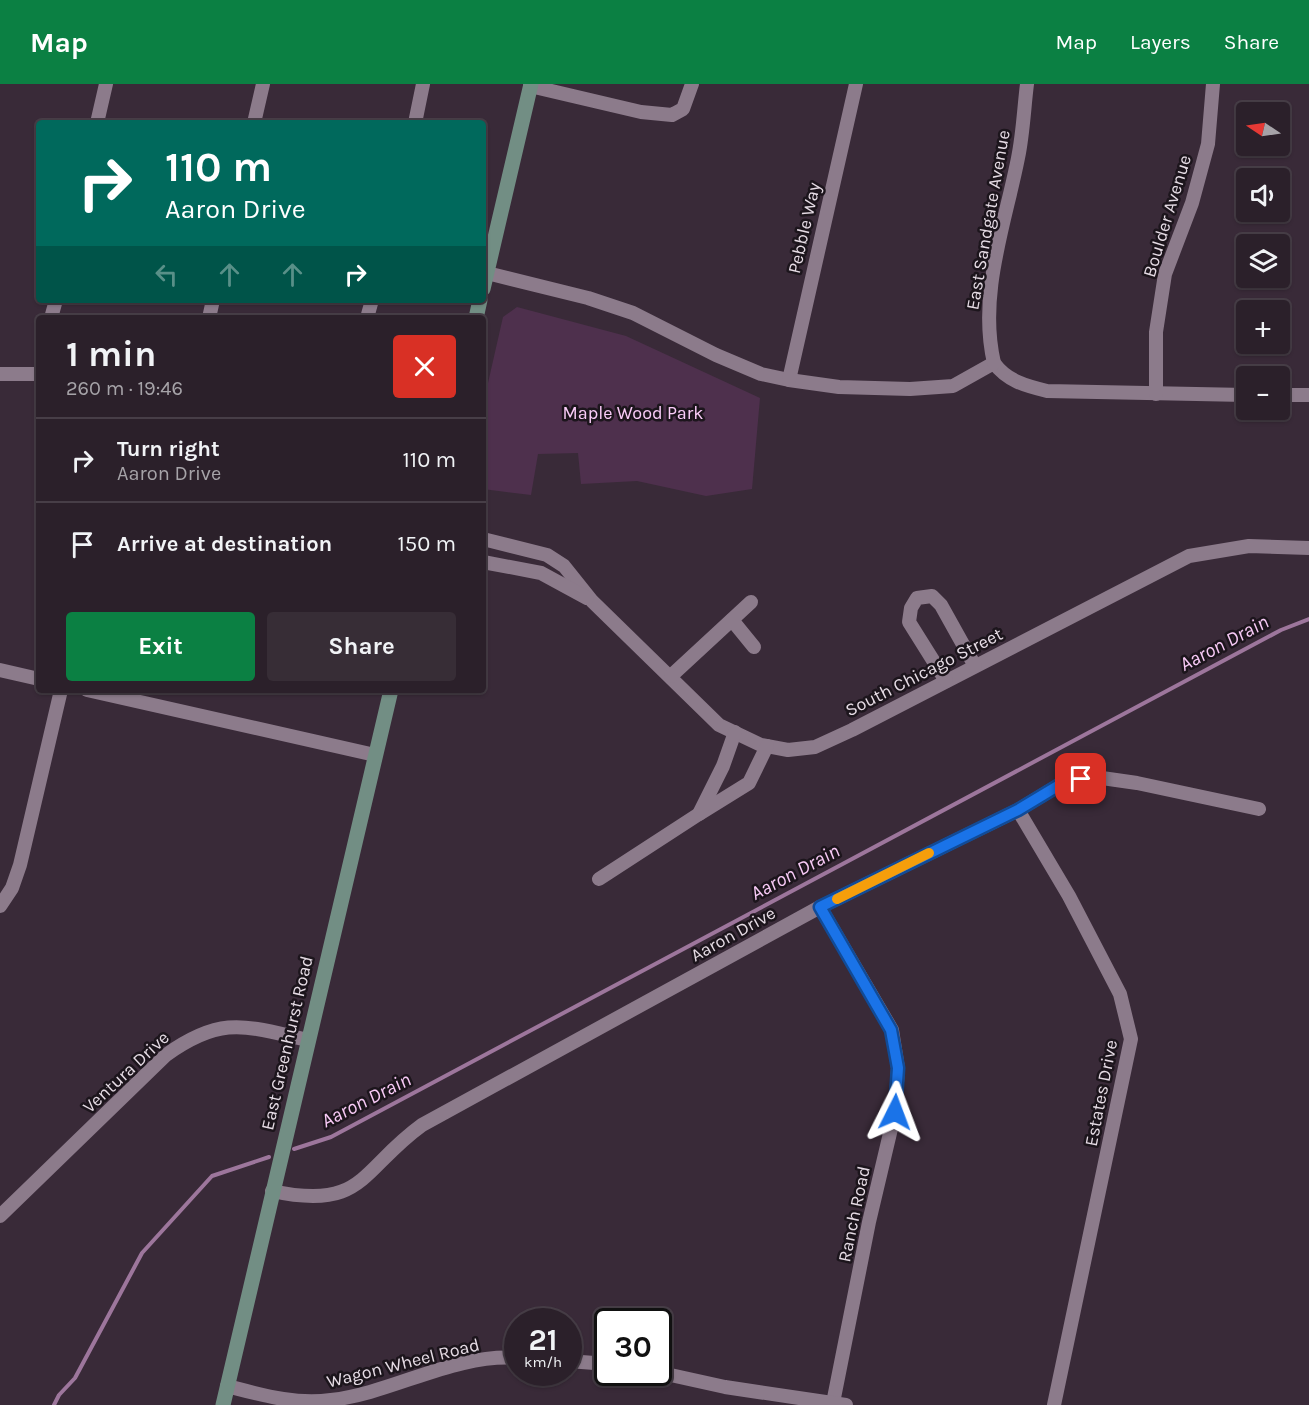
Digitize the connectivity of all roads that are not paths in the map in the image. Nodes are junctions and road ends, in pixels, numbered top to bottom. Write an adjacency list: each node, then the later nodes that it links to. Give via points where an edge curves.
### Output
1 (106, 84): 9 (street)
2 (263, 84): 10 (street)
3 (423, 84): 11 (street)
4 (692, 84): 8 (street, via 683,109 672,115 641,112)
5 (856, 84): 17 (street, Pebble Way)
6 (1027, 84): 14 (street, East Sandgate Avenue, via 1019,155 993,278 988,340)
7 (1214, 84): 18 (street, Boulder Avenue, via 1208,144 1192,203 1165,274 1156,332)
8 (530, 85): 12 (main road)
9 (98, 120)
10 (255, 120)
11 (416, 120)
12 (486, 264)
13 (486, 272): 17 (street, via 633,313 716,355)
14 (994, 363): 17 (street, via 953,386 839,387); 18 (street, via 1021,384 1047,390)
15 (36, 373): 16 (street)
16 (0, 374)
17 (789, 381)
18 (1156, 394): 19 (street)
19 (1236, 395)
20 (1290, 395): 21 (street)
21 (1309, 395)
22 (486, 540): 25 (street, South Chicago Street, via 547,555 564,566)
23 (1309, 548): 29 (street, South Chicago Street, via 1249,546 1189,556)
24 (486, 563): 25 (street, South Chicago Street, via 541,573)
25 (592, 601): 31 (street, South Chicago Street)
26 (751, 602): 27 (street)
27 (732, 620): 28 (street); 31 (street)
28 (754, 647)
29 (975, 666): 33 (street, South Chicago Street); 33 (street, via 941,605 933,596 917,598 909,622)
30 (0, 670): 32 (street)
31 (671, 676): 37 (street, South Chicago Street, via 719,725)
32 (36, 678)
33 (946, 681): 38 (street, South Chicago Street, via 815,747 788,750)
34 (60, 693): 44 (street, via 20,865)
35 (100, 693): 39 (street)
36 (390, 693): 39 (main road, East Greenhurst Road)
37 (735, 732): 38 (street, South Chicago Street); 42 (street)
38 (767, 746): 42 (street, via 749,783)
39 (375, 754): 46 (main road, East Greenhurst Road)
40 (1259, 809): 41 (street, Aaron Drive, via 1095,777 1066,781)
41 (1018, 810): 45 (street, Aaron Drive); 54 (street, Estates Drive, via 1120,994 1131,1039)
42 (699, 814): 43 (street)
43 (599, 879)
44 (0, 906)
45 (820, 907): 47 (street, Aaron Drive, via 422,1125 402,1139 360,1184 321,1196 299,1197); 52 (street, Ranch Road, via 891,1030 898,1068 895,1112 869,1222)
46 (308, 1040): 47 (main road, East Greenhurst Road); 48 (street, Ventura Drive, via 246,1026 226,1026 184,1042)
47 (272, 1191): 51 (main road, East Greenhurst Road)
48 (0, 1216)
49 (504, 1359): 51 (street, Wagon Wheel Road, via 466,1363 333,1400 300,1402)
50 (672, 1375): 52 (street)
51 (227, 1386): 53 (main road, East Greenhurst Road)
52 (839, 1404)
53 (223, 1405)
54 (1054, 1405)

